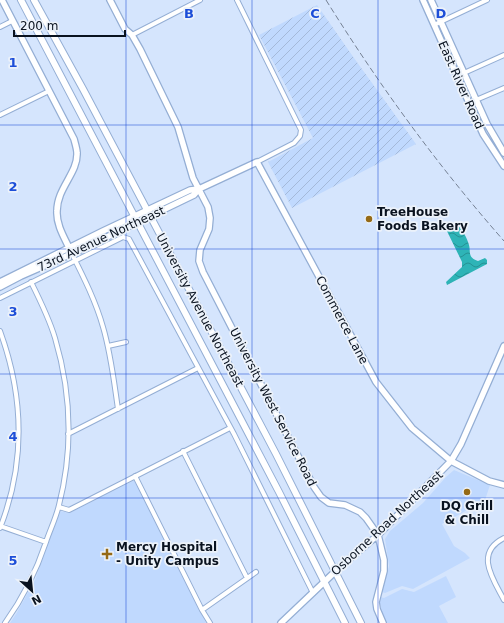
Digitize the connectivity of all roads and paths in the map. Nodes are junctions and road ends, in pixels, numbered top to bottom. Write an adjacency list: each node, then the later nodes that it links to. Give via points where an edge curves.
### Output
1 (2, 0): 10 (street)
2 (21, 0): 26 (main road, University Avenue Northeast)
3 (34, 0): 25 (main road, University Avenue Northeast)
4 (110, 0): 14 (street, University West Service Road, via 125,28)
5 (200, 0): 14 (street)
6 (237, 0): 22 (street, 73rd Avenue Northeast, via 302,130 294,142)
7 (423, 0): 12 (street, East River Road)
8 (431, 0): 11 (street, East River Road)
9 (487, 0): 11 (street)
10 (12, 21): 13 (street); 18 (street)
11 (441, 22): 12 (street); 16 (street, East River Road)
12 (434, 25): 23 (street, East River Road, via 483,134)
13 (0, 27)
14 (132, 35): 24 (street, University West Service Road, via 178,127 193,178)
15 (504, 56): 16 (street)
16 (464, 73): 19 (street, East River Road)
17 (504, 88): 19 (street)
18 (48, 91): 20 (street); 27 (street, via 74,138 77,152 76,162 58,200 57,211 58,222)
19 (476, 100): 21 (street, East River Road, via 491,133)
20 (0, 115)
21 (504, 153)
22 (257, 162): 24 (street, 73rd Avenue Northeast); 43 (street, Commerce Lane, via 376,382 412,428)
23 (504, 166)
24 (199, 189): 25 (street, 73rd Avenue Northeast, via 194,195); 48 (street, University West Service Road, via 208,207 210,218 209,229 200,250 199,261 203,272 314,488 330,503 345,505 360,512)
25 (148, 213): 26 (street, 73rd Avenue Northeast); 52 (main road, University Avenue Northeast, via 276,454)
26 (136, 219): 27 (street, 73rd Avenue Northeast); 28 (street, 73rd Avenue Northeast); 54 (main road, University Avenue Northeast)
27 (69, 248): 28 (street); 30 (street, 73rd Avenue Northeast)
28 (72, 254): 29 (street); 32 (street, 73rd Avenue Northeast)
29 (76, 261): 31 (street, 73rd Avenue Northeast); 36 (street, via 96,307); 38 (street, 73rd Avenue Northeast, via 123,237 129,239)
30 (0, 282)
31 (31, 282): 33 (street, 73rd Avenue Northeast); 41 (street, via 45,310 57,344 68,403)
32 (0, 287)
33 (0, 298)
34 (0, 331): 47 (street, via 12,366 20,427 12,490)
35 (126, 342): 36 (street)
36 (108, 346): 39 (street)
37 (504, 346): 43 (street, Osborne Road Northeast)
38 (198, 368): 39 (street); 40 (street)
39 (118, 409): 41 (street)
40 (230, 428): 42 (street); 55 (street)
41 (68, 434): 46 (street)
42 (183, 451): 44 (street); 53 (street)
43 (451, 461): 45 (street, Commerce Lane, via 489,481); 48 (street, Osborne Road Northeast)
44 (135, 476): 46 (street, via 69,510); 57 (street)
45 (504, 485)
46 (59, 507): 50 (street)
47 (0, 527): 50 (street)
48 (378, 535): 52 (street, Osborne Road Northeast); 63 (street, University West Service Road, via 384,571 376,602)
49 (504, 538): 56 (street, via 489,552 487,562 491,576)
50 (46, 542): 58 (street, via 32,580)
51 (256, 572): 53 (street)
52 (335, 572): 54 (street, Osborne Road Northeast); 62 (main road, University Avenue Northeast)
53 (247, 578): 57 (street)
54 (324, 582): 55 (street, Osborne Road Northeast); 61 (main road, University Avenue Northeast)
55 (313, 592): 60 (street, Osborne Road Northeast)
56 (504, 600)
57 (202, 610): 59 (street)
58 (5, 623)
59 (210, 623)
60 (281, 623)
61 (345, 623)
62 (361, 623)
63 (383, 623)

